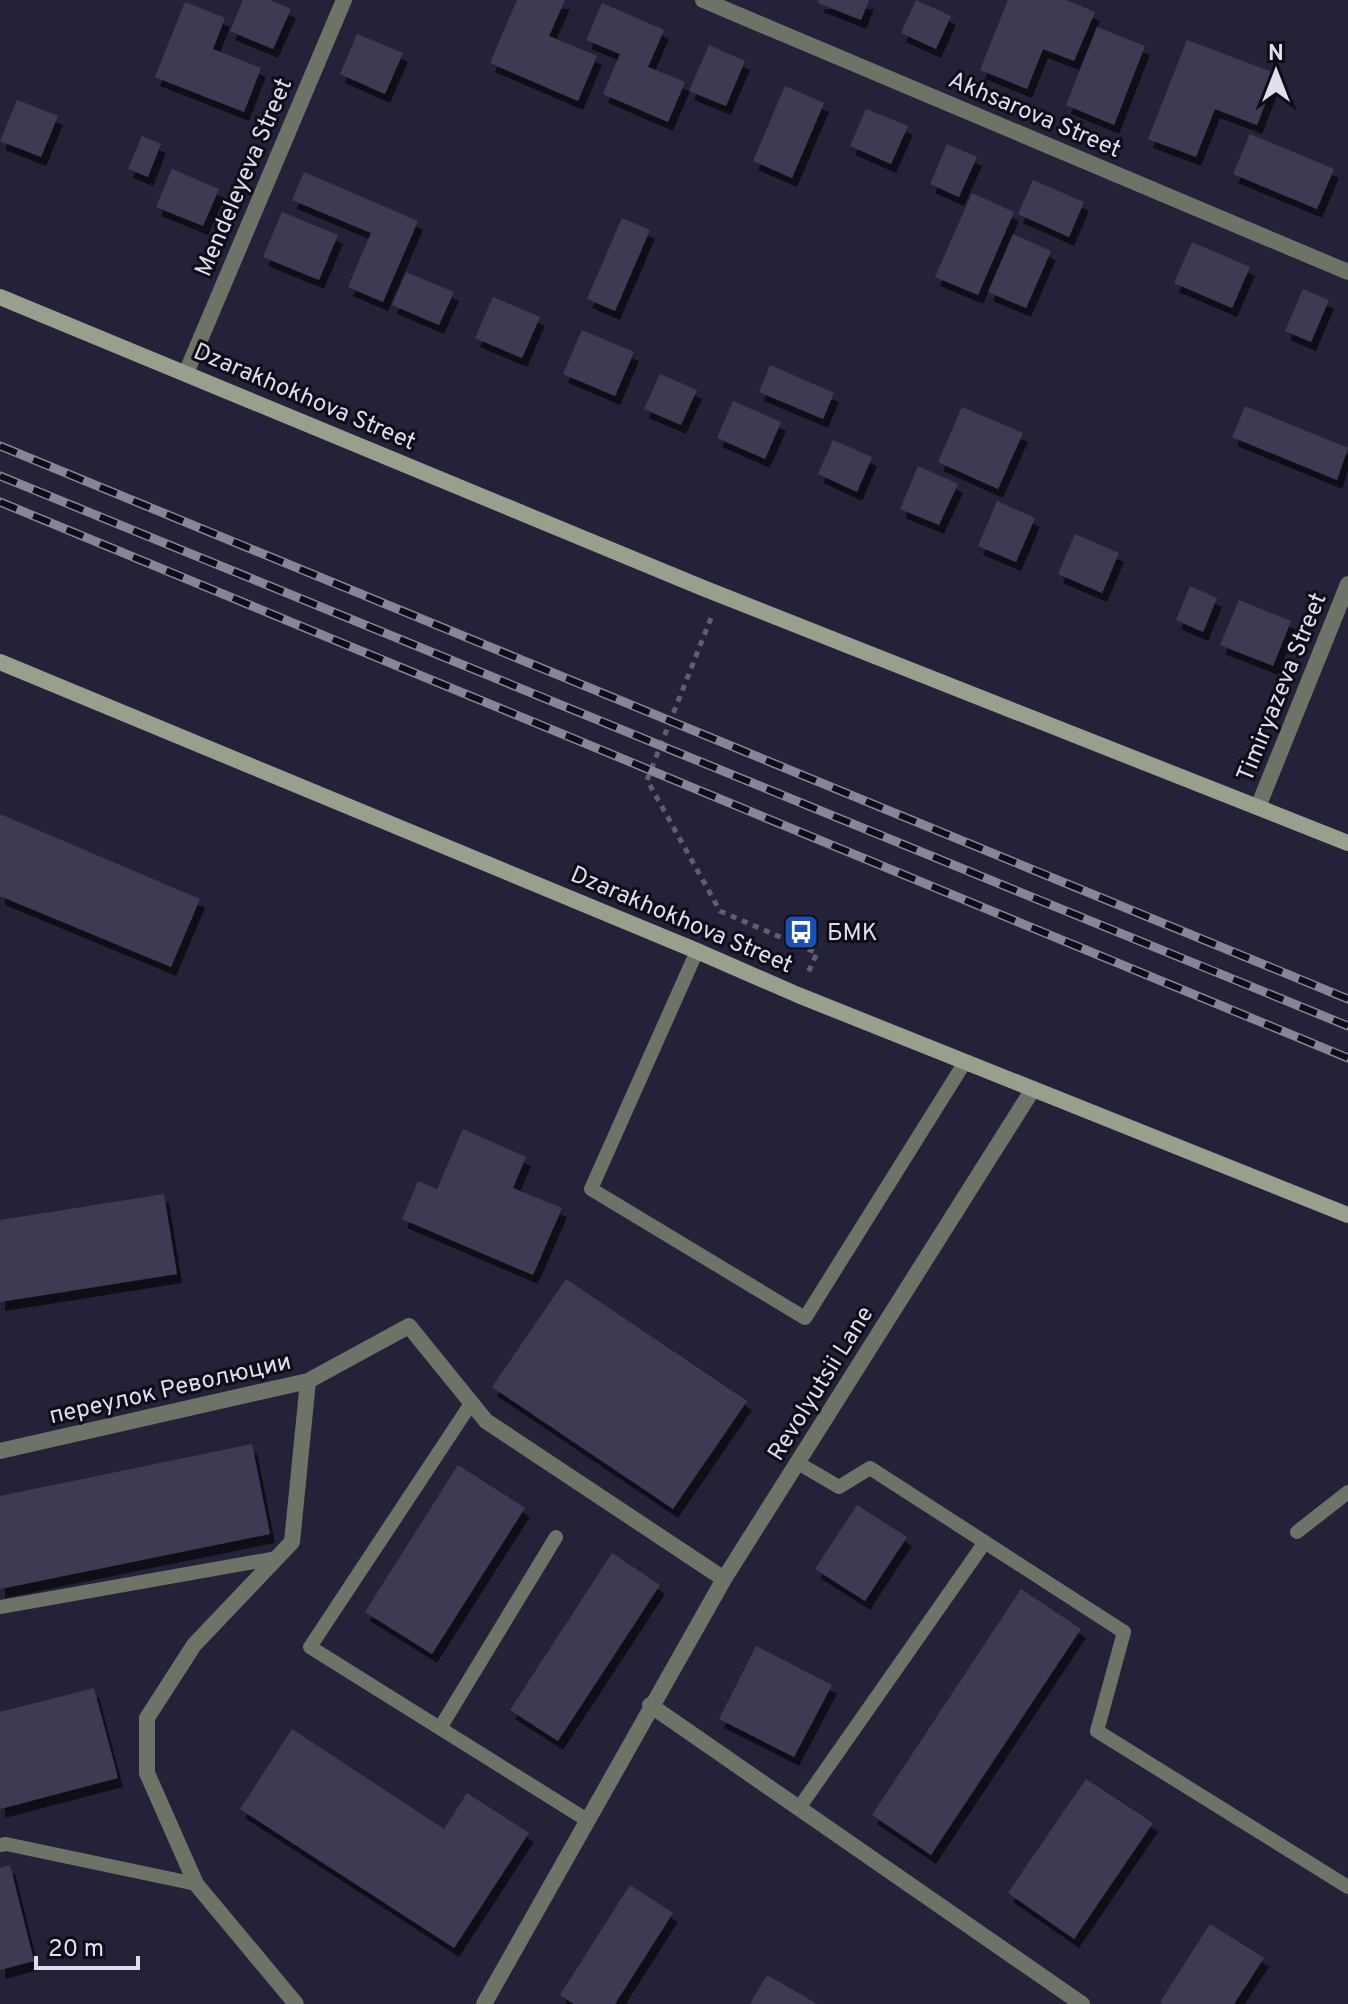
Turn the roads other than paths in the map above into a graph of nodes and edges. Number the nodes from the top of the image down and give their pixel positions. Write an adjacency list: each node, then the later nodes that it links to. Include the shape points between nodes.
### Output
1 (344, 0): 5 (street, Mendeleyeva Street)
2 (703, 0): 3 (street, Akhsarova Street)
3 (1348, 272)
4 (0, 297): 5 (street, Dzarakhokhova Street)
5 (186, 373): 8 (street, Dzarakhokhova Street, via 720,594)
6 (1348, 584): 8 (street, Timiryazeva Street)
7 (0, 662): 10 (street, Dzarakhokhova Street)
8 (1258, 807): 9 (street, Dzarakhokhova Street)
9 (1348, 843)
10 (697, 951): 11 (street, Dzarakhokhova Street); 11 (lane, via 591,1189 805,1318)
11 (965, 1062): 12 (street, Dzarakhokhova Street)
12 (1033, 1089): 13 (street, Dzarakhokhova Street); 17 (street, Revolyutsii Lane)
13 (1348, 1215)
14 (308, 1381): 15 (street, переулок Революции, via 409,1326); 16 (street, переулок Революции); 22 (street, via 292,1542)
15 (472, 1402): 23 (street, переулок Революции, via 486,1421); 26 (lane, via 310,1647)
16 (0, 1451)
17 (798, 1463): 21 (lane, via 839,1487 870,1468); 23 (street, Revolyutsii Lane)
18 (1348, 1492): 19 (lane)
19 (1297, 1532)
20 (556, 1537): 26 (lane)
21 (985, 1542): 27 (lane); 31 (lane, via 1124,1632 1097,1731)
22 (277, 1558): 24 (lane); 30 (street, via 194,1645 147,1718 147,1773)
23 (724, 1579): 25 (street, Revolyutsii Lane)
24 (0, 1607)
25 (650, 1705): 27 (street); 28 (street, Revolyutsii Lane)
26 (440, 1728): 28 (lane)
27 (799, 1808): 34 (street)
28 (587, 1820): 33 (street, Revolyutsii Lane)
29 (0, 1845): 30 (lane)
30 (196, 1884): 32 (street)
31 (1348, 1887)
32 (296, 2004)
33 (484, 2004)
34 (1082, 2004)

